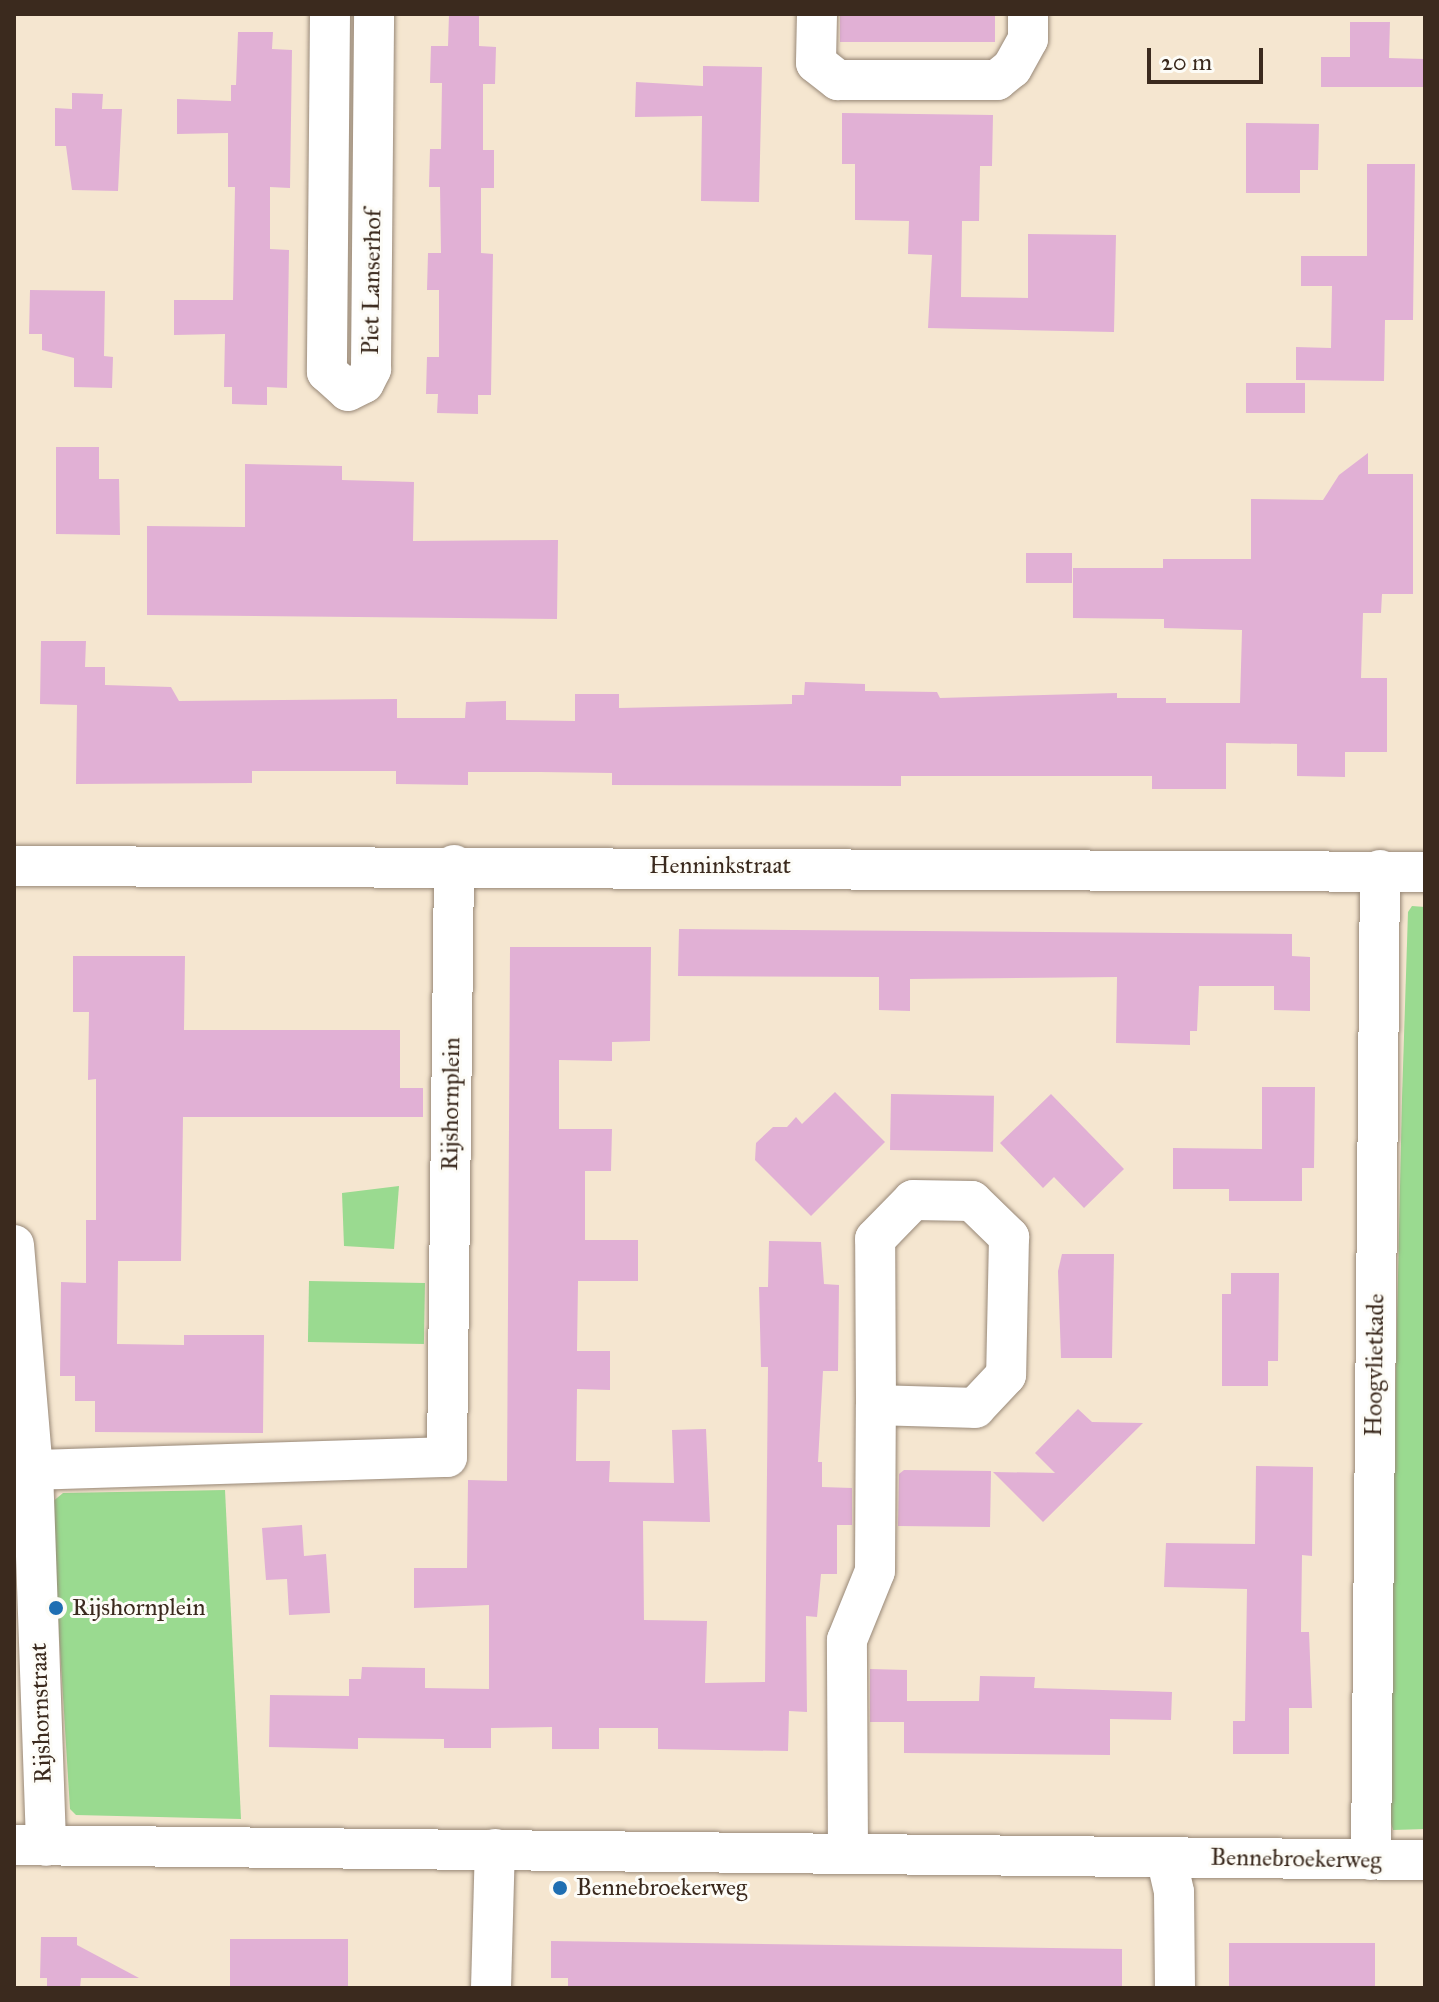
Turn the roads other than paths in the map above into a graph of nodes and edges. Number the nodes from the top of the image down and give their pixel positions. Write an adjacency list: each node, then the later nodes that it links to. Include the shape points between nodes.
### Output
1 (330, 14): 2 (street, Piet Lanserhof, via 327,372 348,391 364,383 371,369)
2 (374, 14)
3 (817, 14): 4 (street, via 816,63 838,80 997,80 1012,68 1028,39)
4 (1028, 14)
5 (454, 865): 6 (street, Henninkstraat); 7 (street, Henninkstraat); 11 (street, Rijshornplein, via 447,1457)
6 (14, 866)
7 (1380, 870): 8 (street, Henninkstraat); 16 (street, Hoogvlietkade)
8 (1425, 872)
9 (14, 1245): 11 (street, Rijshornstraat)
10 (876, 1405): 10 (street, via 975,1408 1006,1375 1009,1237 972,1201 913,1200 875,1239); 14 (street, via 875,1571 847,1640)
11 (33, 1470): 12 (street, Rijshornstraat)
12 (30, 1845): 13 (street, Bennebroekerweg)
13 (495, 1849): 14 (street, Bennebroekerweg); 18 (street)
14 (848, 1853): 15 (street, Bennebroekerweg)
15 (1166, 1857): 16 (street, Bennebroekerweg); 19 (street, via 1174,1892)
16 (1371, 1860): 17 (street, Bennebroekerweg)
17 (1425, 1860)
18 (491, 1988)
19 (1175, 1988)

